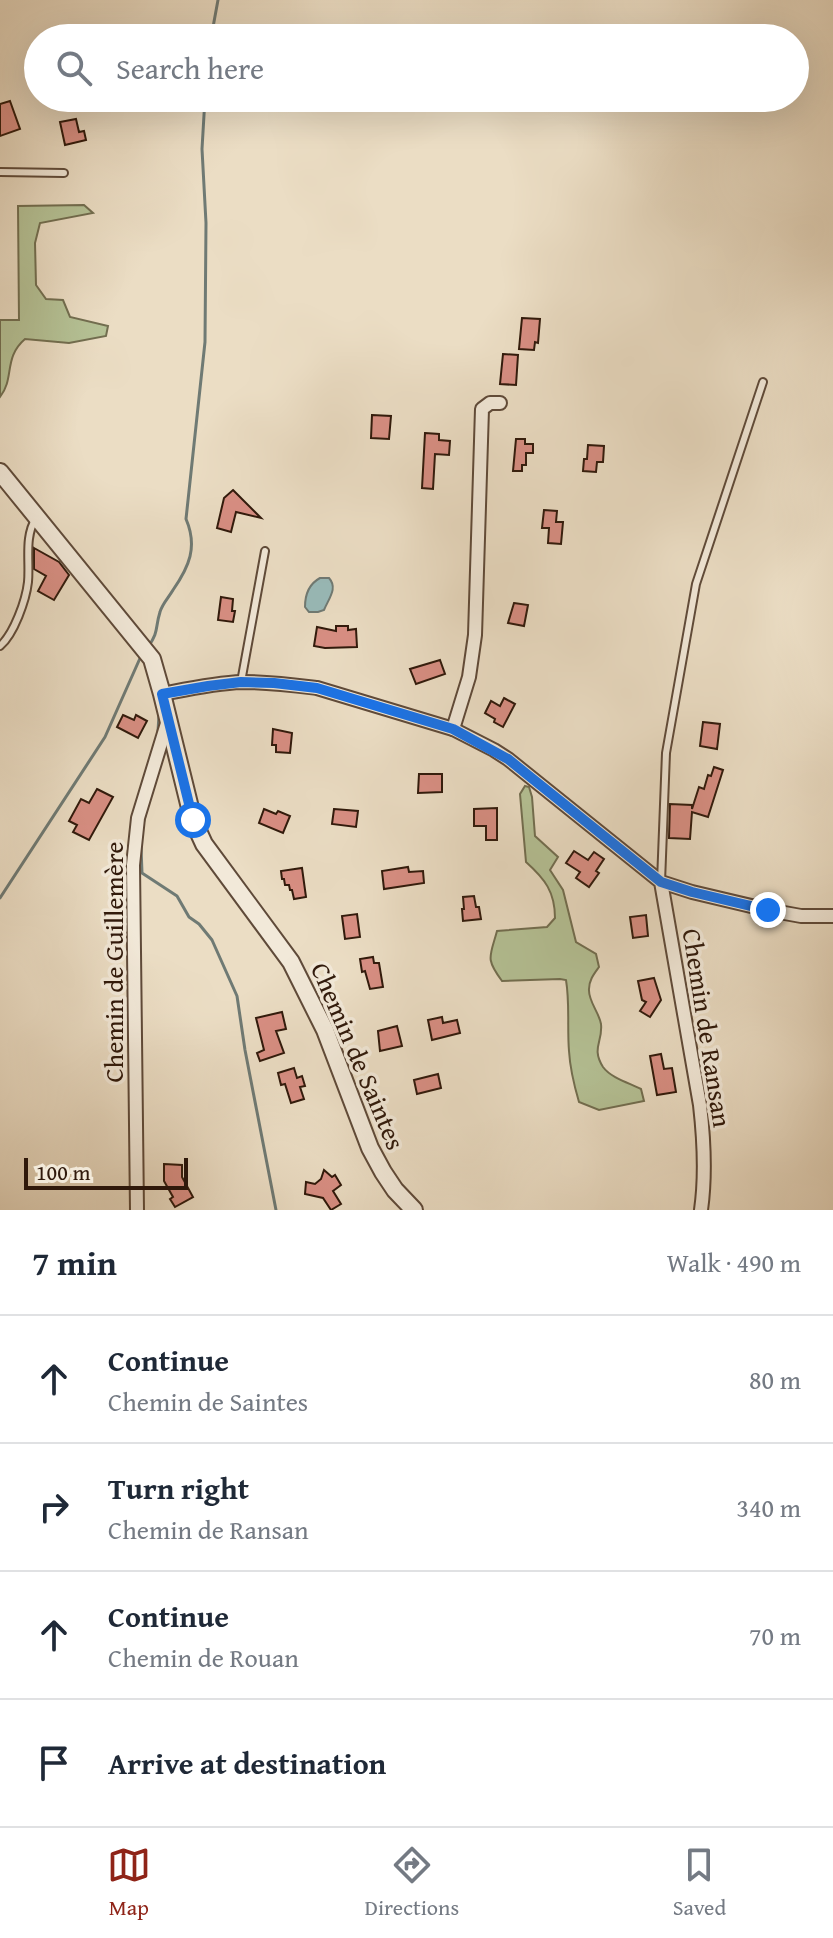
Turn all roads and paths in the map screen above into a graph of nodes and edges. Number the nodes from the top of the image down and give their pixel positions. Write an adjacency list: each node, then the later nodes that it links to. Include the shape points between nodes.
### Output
1 (0, 172): 2 (lane)
2 (64, 173)
3 (763, 382): 13 (lane, via 689,615 666,753)
4 (500, 403): 12 (street, via 482,409 475,635)
5 (0, 472): 6 (street, Chemin de Saintes)
6 (37, 517): 8 (lane, via 30,527 28,586 14,627); 10 (street, Chemin de Saintes, via 152,659)
7 (265, 551): 9 (lane)
8 (0, 646)
9 (241, 682): 10 (street); 12 (street, via 317,688)
10 (162, 694): 11 (street, Chemin de Saintes)
11 (168, 720): 15 (street, Chemin de Guillemère, via 138,818 133,865); 16 (street, Chemin de Saintes, via 204,844 291,962 325,1030 370,1148)
12 (453, 729): 13 (street, via 508,759)
13 (661, 882): 14 (street, via 768,910); 17 (street, Chemin de Ransan, via 700,1105)
14 (833, 916)
15 (137, 1210)
16 (414, 1210)
17 (701, 1210)

